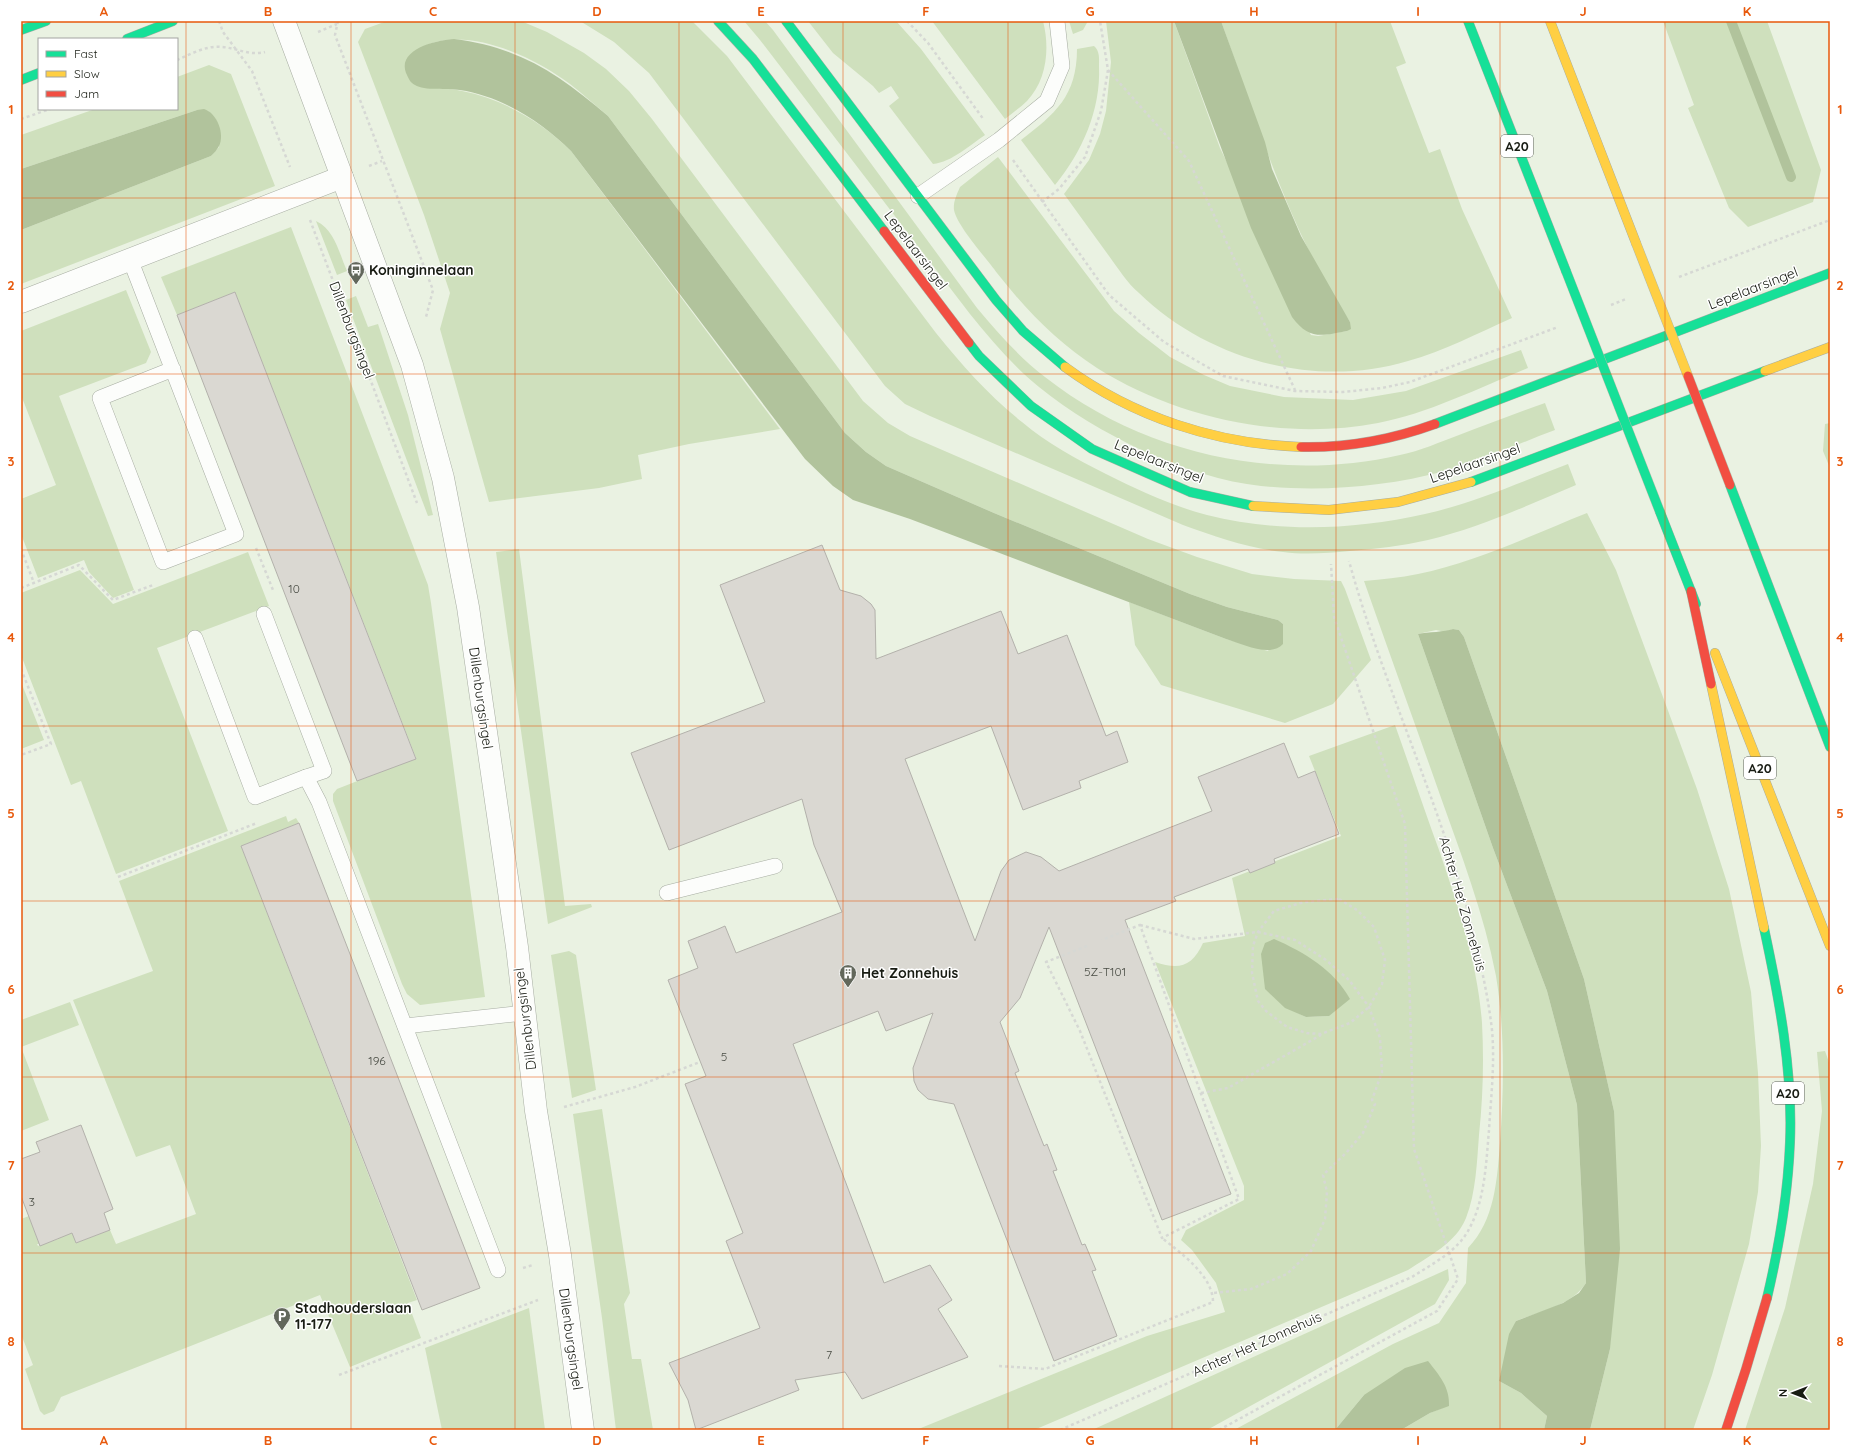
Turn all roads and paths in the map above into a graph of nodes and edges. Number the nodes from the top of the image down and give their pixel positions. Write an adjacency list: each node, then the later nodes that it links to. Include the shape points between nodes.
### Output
1 (46, 21): 13 (main road)
2 (174, 21): 14 (main road)
3 (219, 21): 15 (path, Dillenburgsingel)
4 (284, 21): 23 (street, Dillenburgsingel)
5 (718, 21): 36 (main road, Lepelaarsingel, via 753,60 979,356 1031,406 1092,449 1190,492 1258,507 1329,510 1398,502 1464,485)
6 (786, 21): 25 (main road, Lepelaarsingel)
7 (908, 21): 22 (path, via 928,43)
8 (1057, 21): 22 (lane, via 1062,66 1047,101)
9 (1100, 21): 17 (path)
10 (1468, 21): 47 (main road, A20, bridge)
11 (1550, 21): 51 (main road, bridge)
12 (338, 22): 34 (path, via 335,35 433,290)
13 (21, 30)
14 (130, 38)
15 (238, 50): 16 (path, via 214,47); 24 (path, Dillenburgsingel, via 252,71)
16 (178, 60)
17 (1108, 70): 26 (path, via 1101,110 1085,157 1059,189); 38 (path, via 1189,161)
18 (38, 73): 19 (main road)
19 (21, 80)
20 (47, 110): 21 (path)
21 (21, 119)
22 (999, 140): 25 (lane); 26 (path)
23 (342, 177): 24 (street); 64 (street, Dillenburgsingel, via 412,365 443,478 468,607 517,947)
24 (300, 193): 28 (street); 39 (path, Dillenburgsingel)
25 (918, 196): 29 (main road, Lepelaarsingel, via 996,300 1023,331 1085,382 1120,402 1195,432 1274,445 1354,445 1393,438 1528,390)
26 (1042, 202): 38 (path, via 1109,295 1164,342 1223,376)
27 (1830, 220): 30 (path)
28 (130, 259): 32 (street); 37 (lane)
29 (1830, 273)
30 (1677, 278)
31 (1633, 296): 33 (path)
32 (21, 302)
33 (1603, 308)
34 (425, 320)
35 (1559, 326): 38 (path, via 1410,382 1342,392)
36 (1830, 347)
37 (173, 369): 40 (lane); 40 (lane, via 100,398 163,562)
38 (1295, 391)
39 (418, 508)
40 (236, 534): 48 (path, via 243,550 255,545 280,608)
41 (21, 549): 44 (path)
42 (1349, 561): 71 (path, Achter Het Zonnehuis, via 1361,602 1448,847 1485,981 1492,1031 1487,1161 1480,1205 1467,1232)
43 (1331, 564): 71 (path, via 1334,617 1405,824 1414,1149)
44 (34, 583): 45 (path, via 79,566 113,600); 46 (path)
45 (155, 584)
46 (21, 588)
47 (1691, 591): 62 (main road, A20); 81 (main road, A20, via 1770,956 1784,1044 1790,1136 1782,1232 1765,1307)
48 (264, 614): 53 (lane, via 324,771)
49 (195, 638): 54 (lane)
50 (21, 669): 52 (path, via 50,744)
51 (1830, 747)
52 (21, 755)
53 (306, 777): 54 (lane); 65 (lane, via 319,802)
54 (255, 797): 56 (path, via 264,821)
55 (775, 866): 57 (lane)
56 (118, 877)
57 (667, 893)
58 (1140, 925): 59 (path, via 1194,939); 60 (path); 68 (path)
59 (1258, 932): 63 (path, via 1295,940 1326,960 1349,980); 63 (path, via 1274,911 1304,902 1339,899 1357,910 1374,927 1385,960 1382,984); 66 (path, via 1253,946 1252,973 1258,1001 1266,1011 1287,1027)
60 (1102, 940)
61 (1087, 946): 70 (path, via 1046,962 1080,1031)
62 (1830, 946)
63 (1369, 1007): 66 (path, via 1350,1022); 75 (path, via 1380,1038 1382,1072 1372,1100 1375,1104 1363,1133 1323,1174 1327,1192 1325,1219 1311,1251 1287,1274 1251,1289)
64 (524, 1013): 65 (lane); 69 (street, Dillenburgsingel)
65 (406, 1026): 73 (lane)
66 (1321, 1034): 68 (path, via 1228,1088)
67 (700, 1062): 69 (path, via 628,1090 574,1105)
68 (1201, 1093): 70 (path, via 1239,1199)
69 (536, 1111): 72 (street, Dillenburgsingel)
70 (1162, 1238): 75 (path, via 1193,1263)
71 (1450, 1252): 79 (path, Achter Het Zonnehuis, via 1412,1277); 80 (path, via 1458,1279 1438,1311)
72 (560, 1255): 73 (path, via 500,1277); 74 (street, Dillenburgsingel)
73 (498, 1270)
74 (564, 1290): 77 (path); 78 (street, Dillenburgsingel)
75 (1213, 1293): 76 (path, via 1213,1302 1045,1369)
76 (1000, 1366)
77 (339, 1375)
78 (583, 1430)
79 (1060, 1430)
80 (1219, 1430)
81 (1726, 1430)

